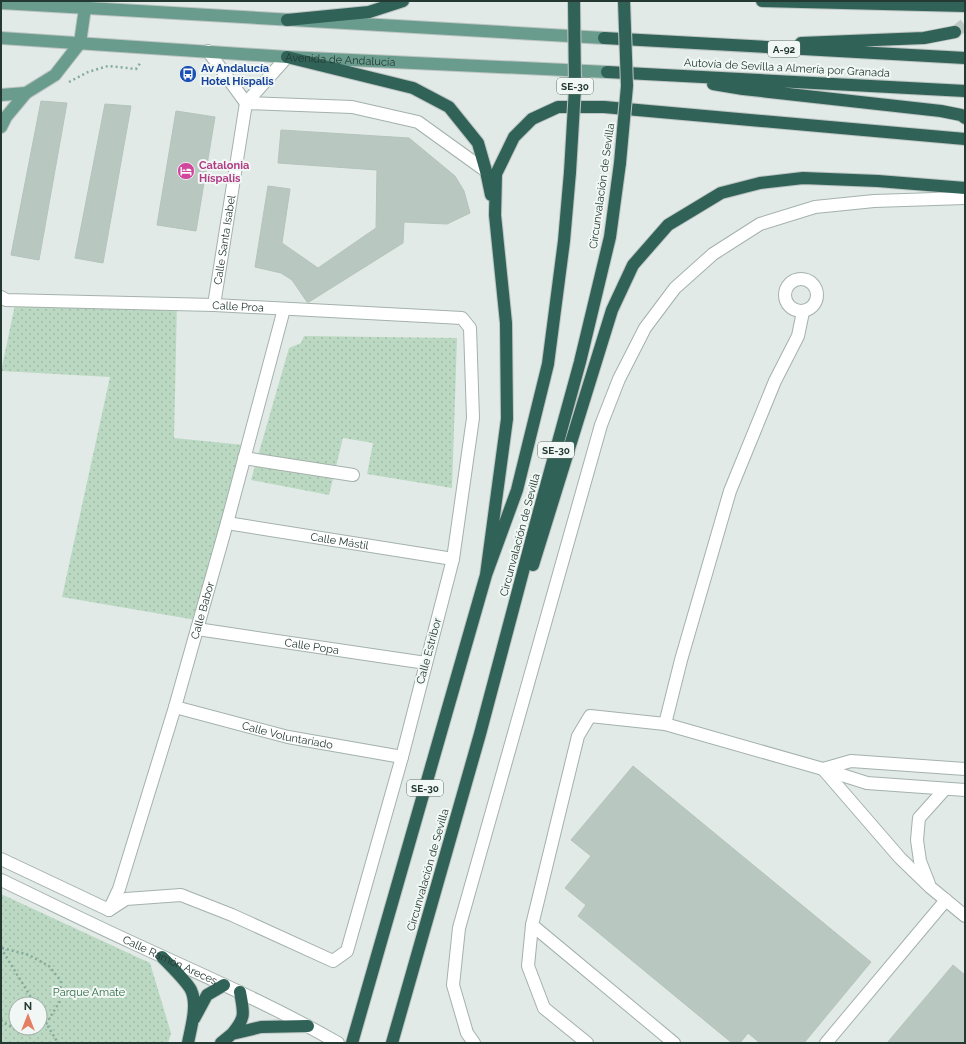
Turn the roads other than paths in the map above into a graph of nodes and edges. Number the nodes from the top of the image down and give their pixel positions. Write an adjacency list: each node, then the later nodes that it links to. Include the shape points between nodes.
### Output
1 (403, 1): 8 (highway, via 369,12)
2 (574, 1): 39 (highway, Circunvalación de Sevilla / SE-30, bridge, via 575,88 570,172 548,364 517,490)
3 (624, 1): 44 (highway, Circunvalación de Sevilla / SE-30, bridge, via 626,86 620,163 610,237 580,362)
4 (762, 1): 7 (highway)
5 (1, 3): 6 (main road)
6 (84, 4): 8 (main road); 12 (main road)
7 (965, 6)
8 (287, 20): 11 (main road)
9 (955, 32): 13 (highway, via 924,38)
10 (1, 38): 12 (main road, Avenida de Andalucía)
11 (604, 38): 13 (highway, Autovía de Sevilla a Almería por Granada / A-92)
12 (80, 43): 14 (main road, Avenida de Andalucía); 20 (main road, via 55,76)
13 (732, 46): 16 (highway, Autovía de Sevilla a Almería por Granada / A-92)
14 (208, 51): 15 (main road, Avenida de Andalucía); 22 (street)
15 (287, 56): 17 (main road, Avenida de Andalucía); 22 (street); 26 (highway, via 413,88 449,107 478,143)
16 (965, 58)
17 (607, 72): 18 (highway, Autovía de Sevilla a Almería por Granada)
18 (667, 75): 19 (highway, Autovía de Sevilla a Almería por Granada); 23 (highway, via 743,89 941,111)
19 (965, 90)
20 (26, 93): 21 (main road); 24 (main road)
21 (1, 95)
22 (246, 103): 26 (street, via 352,107 418,122); 31 (street, Calle Santa Isabel)
23 (965, 118)
24 (1, 127)
25 (965, 138): 29 (highway, via 671,112 604,107 558,107 532,119 514,137 496,174)
26 (486, 171): 29 (highway)
27 (965, 188): 44 (highway, via 803,178 760,183 721,193 668,225 633,265 612,310)
28 (965, 198): 68 (street, via 874,201 815,208 760,224 713,254 675,288 645,328 619,379 601,425 460,928 453,985 467,1033)
29 (495, 215): 39 (highway, via 506,323 507,419)
30 (1, 297): 31 (street, Calle Proa, via 6,300)
31 (214, 305): 32 (street, Calle Proa)
32 (284, 309): 34 (street, Calle Proa, via 462,318); 35 (street, Calle Babor)
33 (803, 312): 43 (street, via 798,336 775,381 730,491)
34 (470, 328): 38 (street, Calle Estribor, via 473,418)
35 (244, 458): 36 (street); 37 (street, Calle Babor)
36 (353, 476)
37 (227, 523): 38 (street, Calle Mástil); 40 (street, Calle Babor)
38 (453, 559): 41 (street, Calle Estribor)
39 (486, 575): 66 (highway, Circunvalación de Sevilla / SE-30)
40 (197, 629): 41 (street, Calle Popa); 42 (street, Calle Babor)
41 (426, 663): 45 (street, Calle Estribor)
42 (175, 707): 45 (street, Calle Voluntariado, via 288,737); 54 (street, Calle Babor, via 119,889)
43 (665, 724): 46 (street); 56 (street, via 590,716 578,736)
44 (480, 734): 67 (highway, Circunvalación de Sevilla / SE-30)
45 (402, 757): 54 (street, Calle Estribor, via 347,951 333,961 232,914 181,895 126,899)
46 (823, 769): 47 (street, via 851,761); 48 (street, via 867,783); 52 (street, via 900,858)
47 (965, 769)
48 (945, 789): 49 (street); 52 (street, via 919,818 916,840 920,861)
49 (965, 790)
50 (1, 859): 54 (street)
51 (1, 880): 57 (street, Calle Ramón Areces)
52 (930, 887): 53 (street)
53 (946, 900): 55 (street); 71 (street)
54 (109, 910)
55 (965, 916)
56 (532, 925): 69 (street, via 528,966 544,1008); 70 (street)
57 (162, 956): 58 (street, Calle Ramón Areces); 60 (highway, via 191,989 194,1000)
58 (224, 985): 59 (street, Calle Ramón Areces); 60 (highway, via 207,995)
59 (240, 992): 61 (street, Calle Ramón Areces); 62 (highway, via 242,1022)
60 (192, 1022): 63 (highway)
61 (308, 1026): 62 (highway, via 261,1027); 65 (street, Calle Ramón Areces)
62 (232, 1034): 64 (highway)
63 (188, 1043)
64 (221, 1043)
65 (338, 1043)
66 (352, 1043)
67 (392, 1043)
68 (474, 1043)
69 (588, 1043)
70 (674, 1043)
71 (826, 1043)

